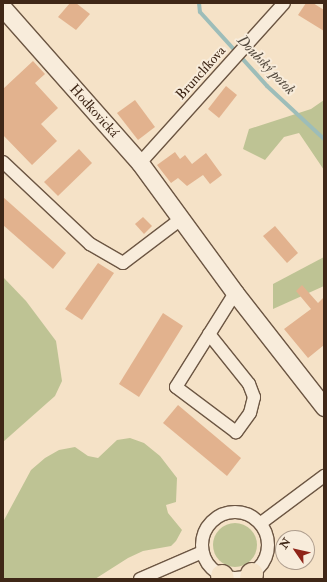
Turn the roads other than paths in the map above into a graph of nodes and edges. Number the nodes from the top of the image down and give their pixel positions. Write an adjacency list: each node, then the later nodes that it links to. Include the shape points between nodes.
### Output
1 (284, 3): 4 (street, Brunclíkova)
2 (3, 8): 4 (street, Hodkovická)
3 (3, 162): 5 (street, via 90,244 123,263)
4 (140, 163): 5 (street, Hodkovická)
5 (181, 219): 6 (street, Hodkovická)
6 (235, 293): 7 (street); 8 (street, Hodkovická)
7 (209, 334): 7 (street, via 176,387 236,432 250,413 254,397 249,384)
8 (324, 407)
9 (324, 476): 10 (street)
10 (261, 523): 11 (street, via 248,514 224,513 206,529); 13 (street, via 268,538 268,555)
11 (202, 552): 12 (street, via 209,566); 14 (street)
12 (222, 577): 13 (street)
13 (251, 577)
14 (140, 579)

